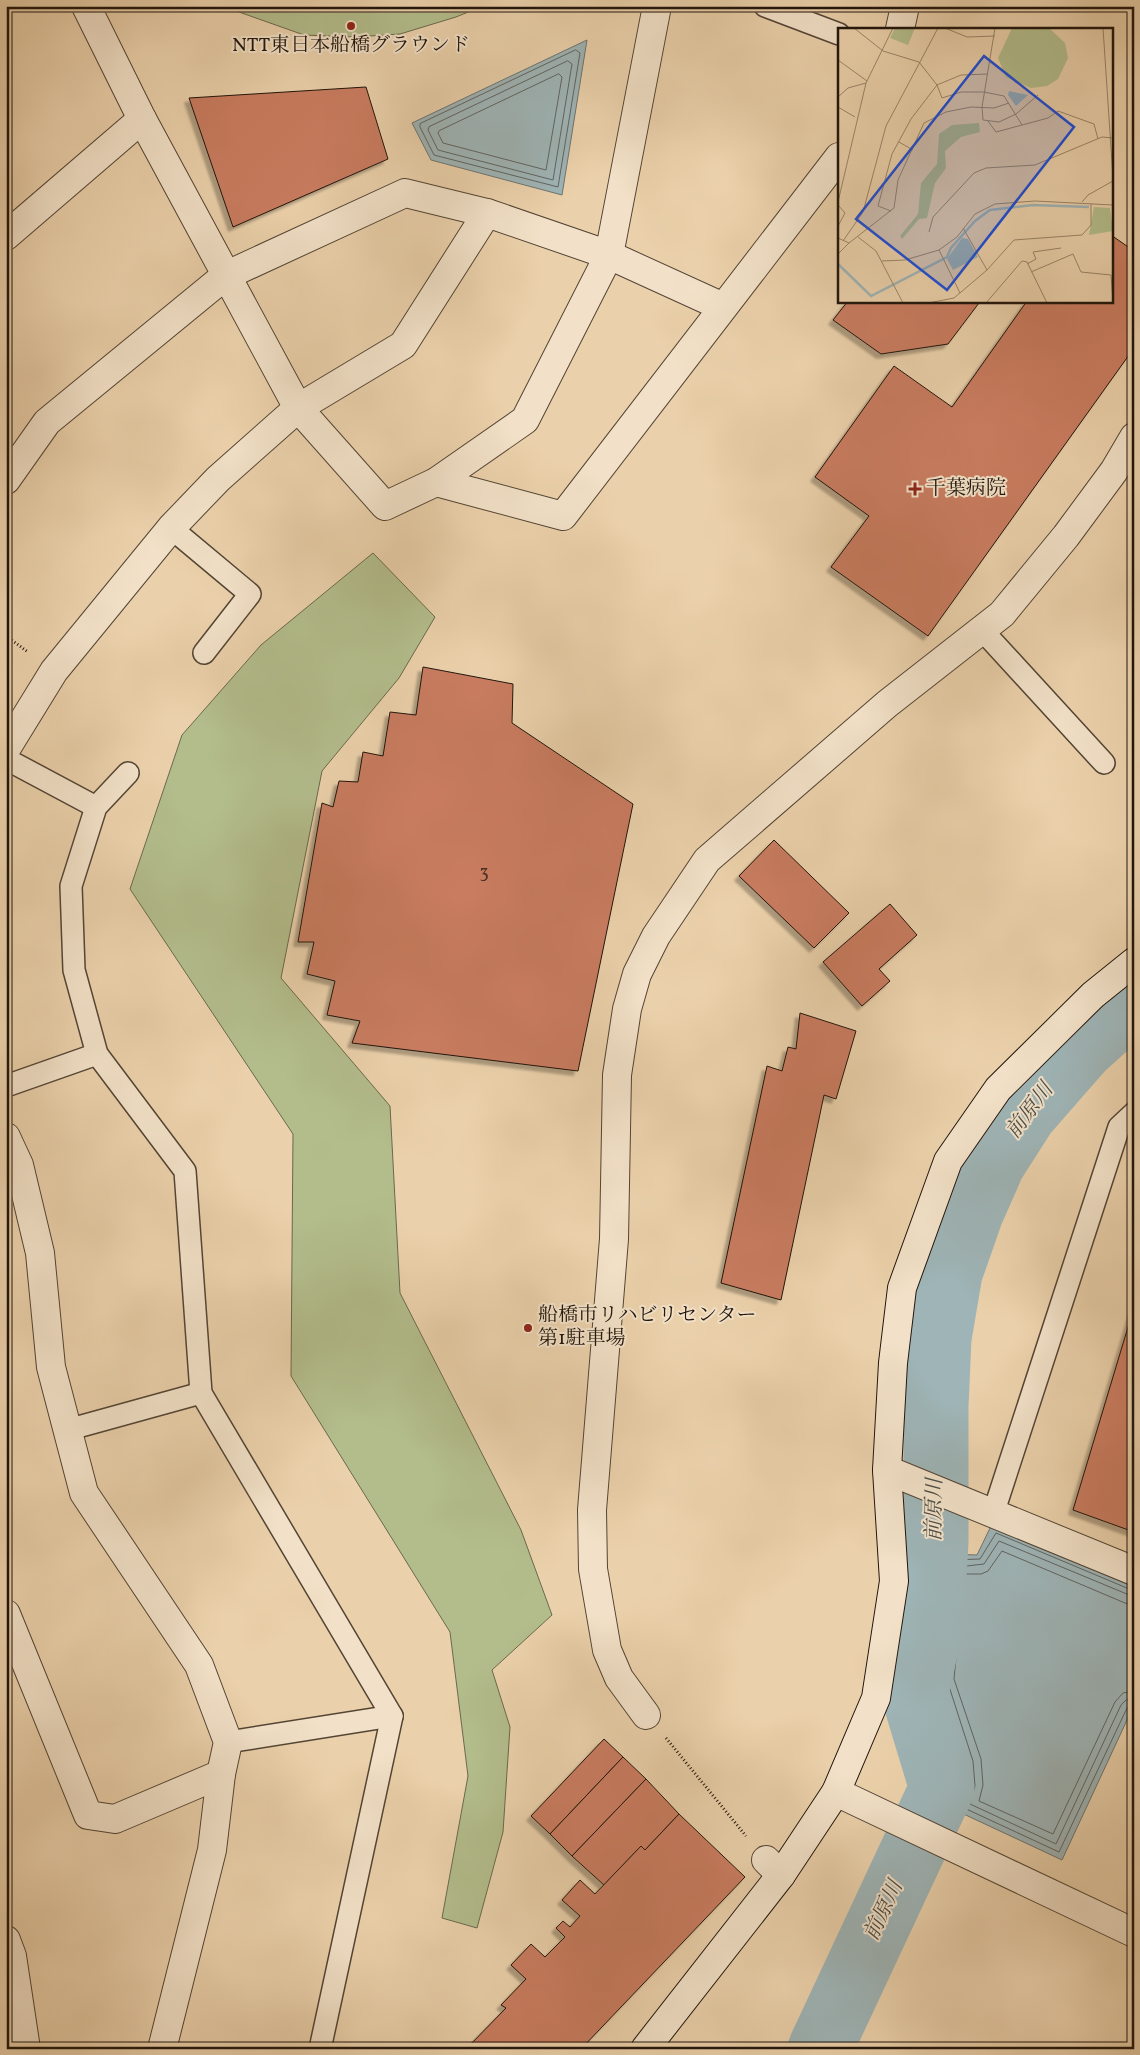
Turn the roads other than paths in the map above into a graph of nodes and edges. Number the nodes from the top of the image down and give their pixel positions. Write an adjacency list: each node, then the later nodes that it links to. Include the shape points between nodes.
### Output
1 (86, 6): 7 (street)
2 (657, 6): 11 (street)
3 (764, 6): 6 (lane)
4 (905, 6): 5 (street)
5 (900, 28)
6 (838, 34)
7 (142, 119): 10 (street); 12 (street)
8 (838, 158): 13 (street)
9 (487, 213): 11 (street); 12 (street, via 405,193); 14 (street, via 403,344)
10 (6, 236)
11 (609, 255): 13 (street); 17 (street, via 526,420)
12 (225, 276): 14 (street); 16 (street, via 46,422)
13 (723, 307): 17 (street, via 563,516)
14 (298, 408): 17 (street, via 385,506); 18 (street, via 218,479)
15 (1134, 437): 19 (street, via 1114,471 1066,536 1002,614)
16 (6, 480)
17 (436, 482)
18 (171, 528): 20 (lane, via 250,594); 21 (street, via 54,671)
19 (982, 630): 23 (lane); 38 (street, via 886,704 707,860 656,936 634,983 626,1009 617,1075 614,1239 592,1510 593,1569 607,1650 619,1678)
20 (204, 653)
21 (6, 749)
22 (6, 758): 25 (lane)
23 (1104, 763)
24 (128, 773): 25 (lane)
25 (96, 807): 27 (lane, via 71,886 74,970)
26 (1134, 962): 34 (street, via 1093,995 998,1088 948,1161 902,1288 893,1363)
27 (97, 1054): 28 (lane); 32 (lane, via 185,1171)
28 (6, 1086)
29 (1134, 1113): 35 (lane, via 1119,1127)
30 (6, 1137): 31 (street)
31 (13, 1166): 33 (street, via 40,1253 51,1367)
32 (201, 1393): 33 (lane); 39 (lane)
33 (67, 1430): 40 (street, via 84,1493 199,1665)
34 (887, 1470): 35 (street); 42 (street, via 894,1581 876,1698)
35 (993, 1514): 36 (street)
36 (1134, 1571)
37 (6, 1614): 41 (street, via 88,1815 115,1820)
38 (646, 1714)
39 (392, 1716): 40 (lane); 47 (lane)
40 (228, 1742): 41 (street)
41 (221, 1774): 46 (street, via 212,1850)
42 (836, 1792): 43 (street); 48 (street, via 773,1867)
43 (1134, 1934)
44 (6, 1940): 45 (street, via 12,1956)
45 (26, 2049)
46 (162, 2049)
47 (320, 2049)
48 (645, 2049)

